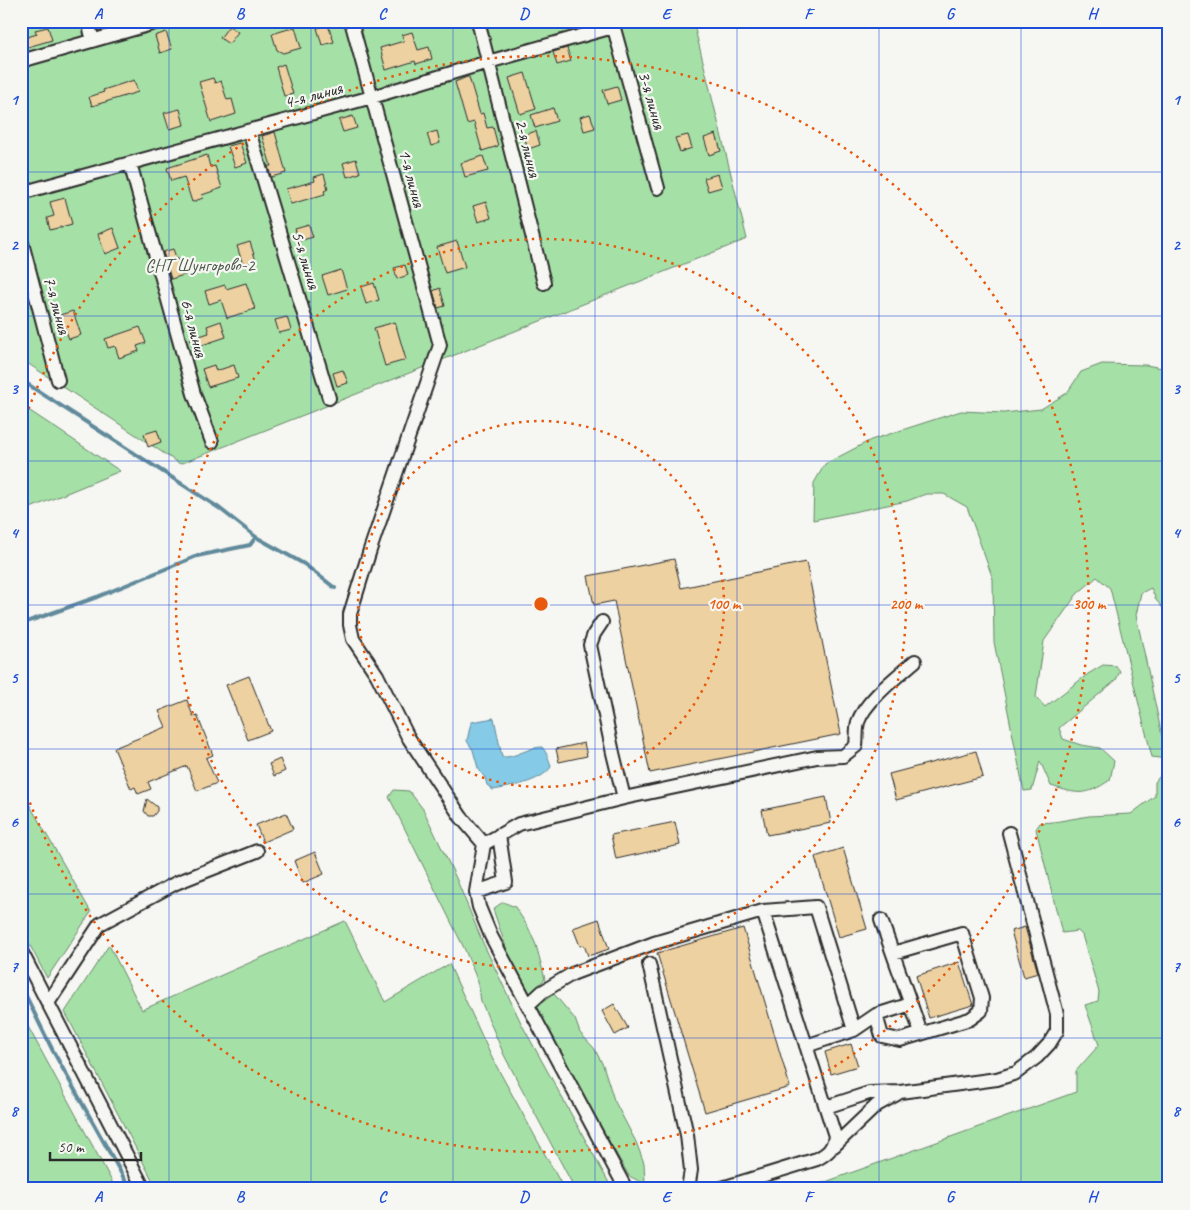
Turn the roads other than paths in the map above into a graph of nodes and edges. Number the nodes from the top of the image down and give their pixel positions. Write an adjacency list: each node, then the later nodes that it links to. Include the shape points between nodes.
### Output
1 (88, 21): 6 (street)
2 (162, 21): 6 (street)
3 (351, 21): 9 (street, 1-я линия)
4 (478, 21): 8 (street, 2-я линия)
5 (612, 24): 8 (street, 4-я линия); 12 (street, 3-я линия)
6 (93, 41): 7 (street)
7 (21, 61)
8 (488, 62): 9 (street, 4-я линия); 15 (street, 2-я линия)
9 (372, 97): 10 (street, 4-я линия); 24 (street, 1-я линия, via 440,344 370,550 350,614 350,625 353,639 408,736 461,817)
10 (249, 131): 11 (street, 4-я линия); 17 (street, 5-я линия)
11 (130, 163): 13 (street, 4-я линия); 18 (street, 6-я линия, via 194,394)
12 (658, 188)
13 (21, 193)
14 (21, 239): 16 (street, 7-я линия)
15 (544, 282)
16 (58, 380)
17 (329, 398)
18 (212, 442)
19 (602, 622): 21 (street, via 590,645)
20 (915, 661): 21 (street, via 882,690 862,714 857,724 856,746 842,756 817,757)
21 (624, 798): 23 (street, via 519,824)
22 (1009, 833): 39 (street, via 1057,1014 1057,1031 1050,1044 1016,1073 997,1079)
23 (499, 835): 24 (street); 26 (street, via 506,882)
24 (484, 844): 26 (street)
25 (257, 851): 32 (street, via 176,883 100,924)
26 (476, 892): 34 (street, via 478,907 491,936)
27 (763, 911): 34 (street, via 654,943 572,974 542,992); 36 (street, via 816,907); 38 (street)
28 (882, 920): 30 (street)
29 (21, 952): 32 (street)
30 (893, 954): 33 (street); 37 (street, via 962,933 982,998 981,1010 970,1018)
31 (649, 964): 44 (street, via 687,1135 691,1170)
32 (48, 1003): 42 (street)
33 (911, 1004): 35 (street); 37 (street)
34 (528, 1005): 43 (street)
35 (876, 1015): 36 (street); 37 (street, via 882,1036 900,1040)
36 (854, 1030): 38 (street)
37 (921, 1033)
38 (806, 1046): 40 (street)
39 (900, 1092): 40 (street, via 869,1093); 41 (street, via 877,1105)
40 (826, 1107): 41 (street, via 835,1136)
41 (834, 1146): 45 (street, via 817,1159)
42 (144, 1189)
43 (626, 1189)
44 (688, 1189)
45 (719, 1189)

